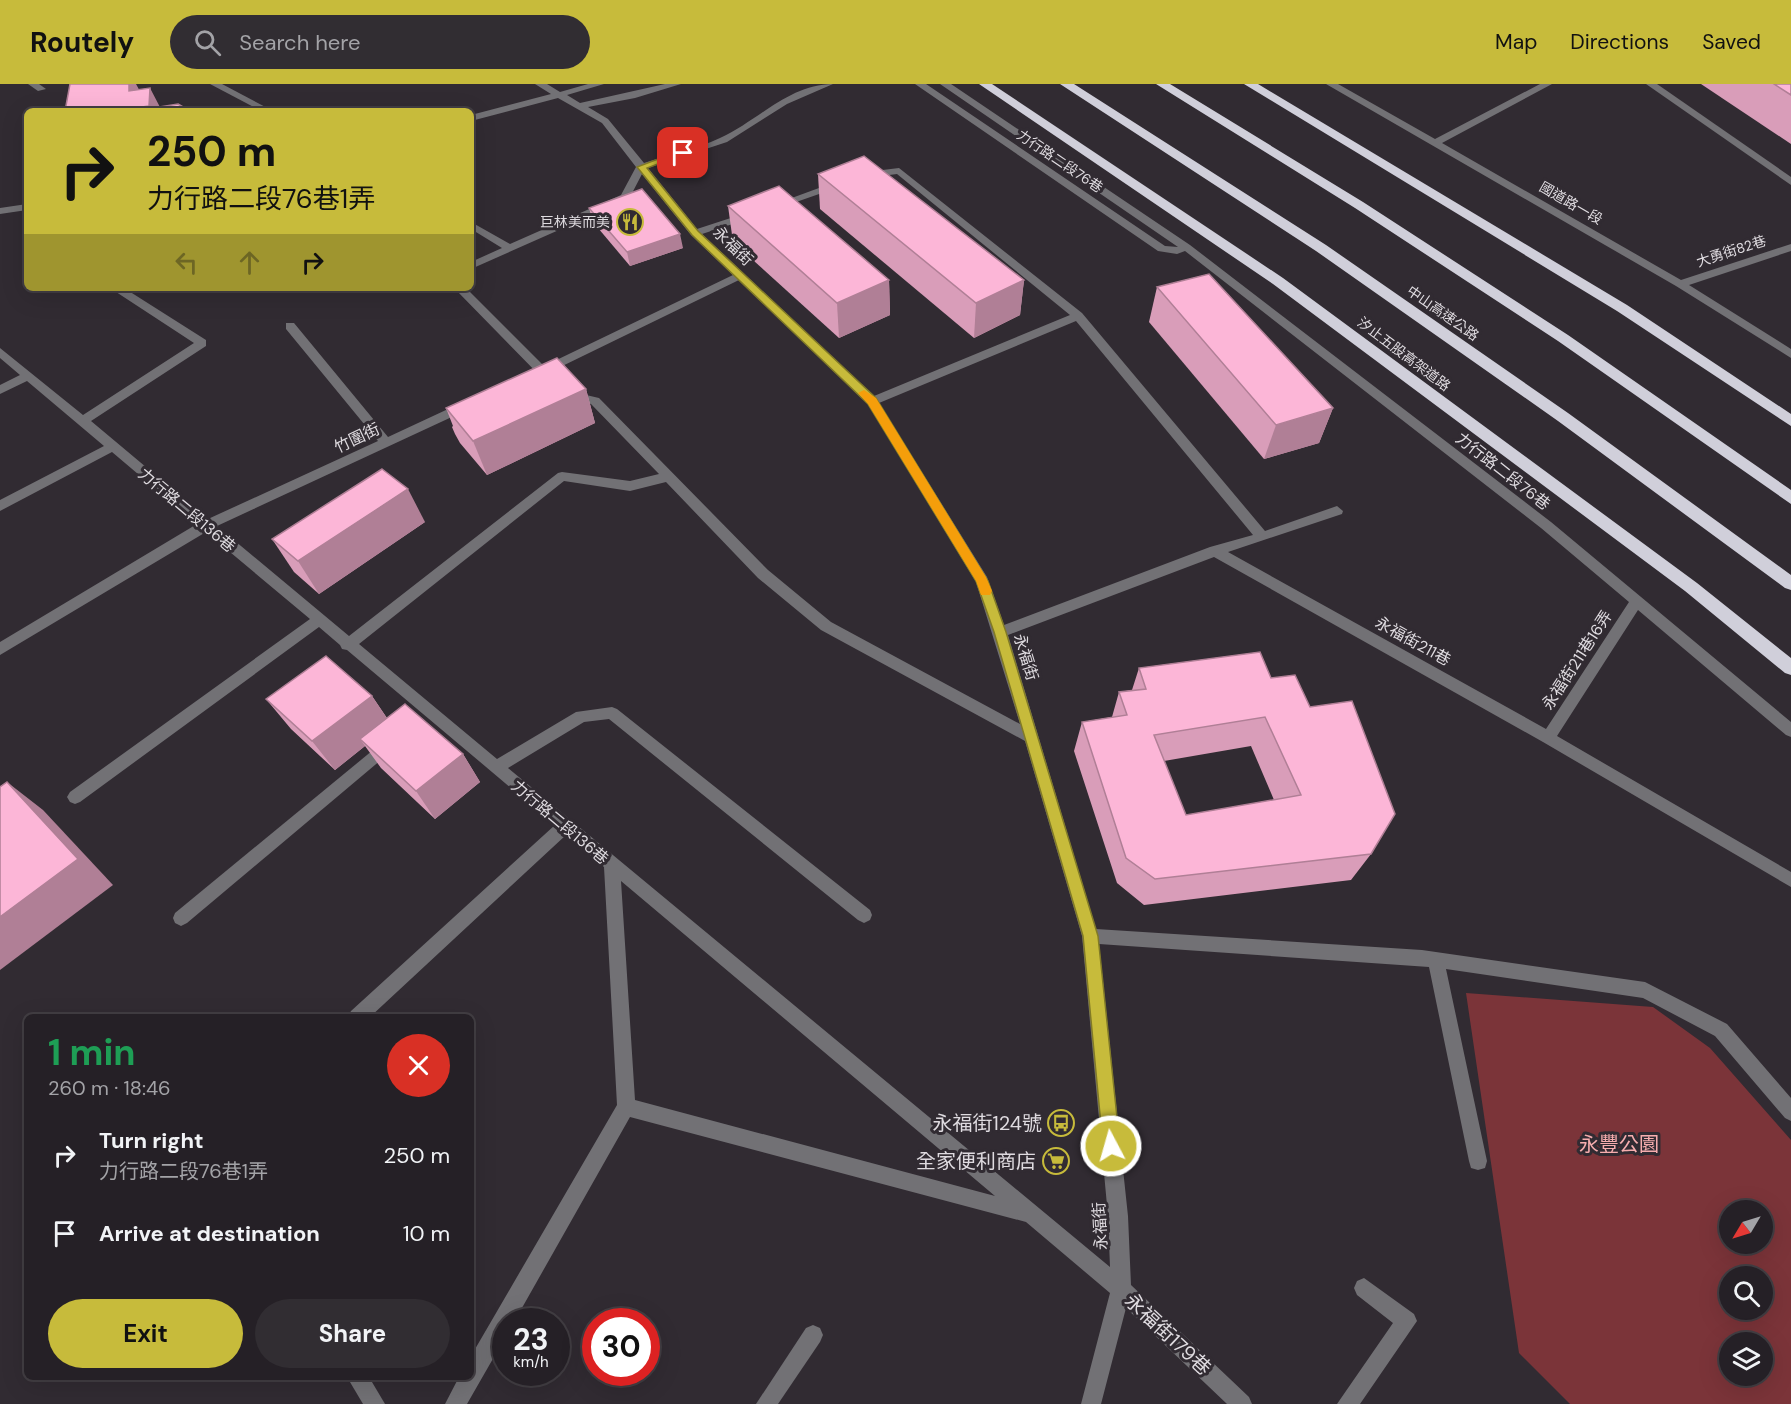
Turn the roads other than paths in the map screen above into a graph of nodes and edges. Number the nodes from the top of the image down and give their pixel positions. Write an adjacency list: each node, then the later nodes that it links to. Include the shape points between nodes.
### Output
1 (215, 84): 18 (street)
2 (582, 84): 16 (street)
3 (599, 84): 16 (street)
4 (647, 84): 16 (street, via 631,88)
5 (676, 84): 17 (street)
6 (828, 84): 21 (street, via 784,102 724,140)
7 (920, 84): 27 (street, 力行路二段76巷, via 1162,249 1177,251)
8 (945, 84): 27 (street, 力行路二段76巷)
9 (985, 84): 61 (highway, 汐止五股高架道路, via 1278,281 1691,587)
10 (1066, 84): 55 (highway, 中山高速公路, via 1321,248 1563,417)
11 (1162, 84): 49 (highway, via 1359,205 1563,338)
12 (1250, 84): 45 (highway, via 1622,308)
13 (1331, 84): 20 (street, 國道路一段)
14 (1547, 84): 20 (street)
15 (1651, 84): 22 (street)
16 (549, 87): 17 (street, 永福街); 19 (street)
17 (579, 106): 21 (street, 永福街, via 605,121)
18 (262, 108)
19 (474, 117)
20 (1437, 142): 32 (street, 國道路一段)
21 (641, 167): 26 (street, 永福街); 29 (street, via 625,197)
22 (1791, 182)
23 (24, 207): 24 (street)
24 (0, 211)
25 (474, 227): 29 (street)
26 (695, 233): 31 (street, 永福街); 35 (street, via 866,175 899,171)
27 (1186, 247): 56 (street, 力行路二段76巷, via 1546,525)
28 (1791, 247): 32 (street, 大勇街82巷)
29 (509, 248): 30 (street)
30 (474, 265)
31 (739, 276): 39 (street); 43 (street, 永福街)
32 (1680, 284): 38 (street, 國道路一段)
33 (121, 291): 44 (street, via 202,343)
34 (463, 291): 39 (street)
35 (1078, 316): 43 (street); 53 (street)
36 (290, 326): 46 (street)
37 (0, 352): 40 (street, 力行路二段136巷)
38 (1791, 354)
39 (536, 374): 48 (street, via 570,396 595,401)
40 (28, 376): 41 (street); 44 (street, 力行路二段136巷)
41 (0, 390)
42 (479, 400): 46 (street, 竹圍街)
43 (872, 401): 58 (street, 永福街, via 982,581)
44 (82, 421): 47 (street, 力行路二段136巷)
45 (1791, 421)
46 (386, 443): 52 (street, 竹圍街)
47 (112, 447): 50 (street); 52 (street, 力行路二段136巷)
48 (667, 477): 59 (street, via 630,486 561,476); 64 (street, via 764,574 826,626)
49 (1791, 498)
50 (0, 506)
51 (1337, 511): 53 (street)
52 (205, 526): 57 (street, 力行路二段136巷); 60 (street, 竹圍街)
53 (1262, 537): 54 (street)
54 (1215, 551): 58 (street); 65 (street, 永福街211巷)
55 (1791, 584)
56 (1637, 601): 62 (street, 力行路二段76巷); 65 (street, 永福街211巷16弄)
57 (318, 620): 59 (street, 力行路二段136巷); 67 (street)
58 (1000, 632): 64 (street, 永福街)
59 (347, 645): 66 (street, 力行路二段136巷, via 424,717)
60 (0, 649)
61 (1791, 668)
62 (1791, 731)
63 (401, 736): 72 (street)
64 (1031, 737): 73 (street, 永福街)
65 (1548, 738): 70 (street, 永福街211巷)
66 (495, 768): 68 (street, 力行路二段136巷); 71 (street, via 581,716 612,712)
67 (75, 797)
68 (565, 826): 69 (street, 力行路二段136巷); 75 (street)
69 (612, 866): 76 (street); 79 (street, 力行路二段136巷)
70 (1791, 880)
71 (864, 915)
72 (181, 918)
73 (1090, 936): 74 (street); 81 (street, 永福街, via 1118,1215)
74 (1436, 961): 77 (street, via 1645,990 1721,1030); 78 (street)
75 (360, 1014)
76 (626, 1107): 79 (street); 83 (street)
77 (1791, 1112)
78 (1478, 1161)
79 (1030, 1215): 81 (street, 力行路二段136巷)
80 (1364, 1288): 91 (street, via 1407,1321)
81 (1121, 1289): 89 (street, 永福街); 90 (street, 永福街179巷)
82 (813, 1335): 88 (street)
83 (474, 1372)
84 (359, 1380): 86 (street)
85 (469, 1380): 87 (street)
86 (375, 1404)
87 (455, 1404)
88 (766, 1404)
89 (1091, 1404)
90 (1242, 1404)
91 (1347, 1404)

